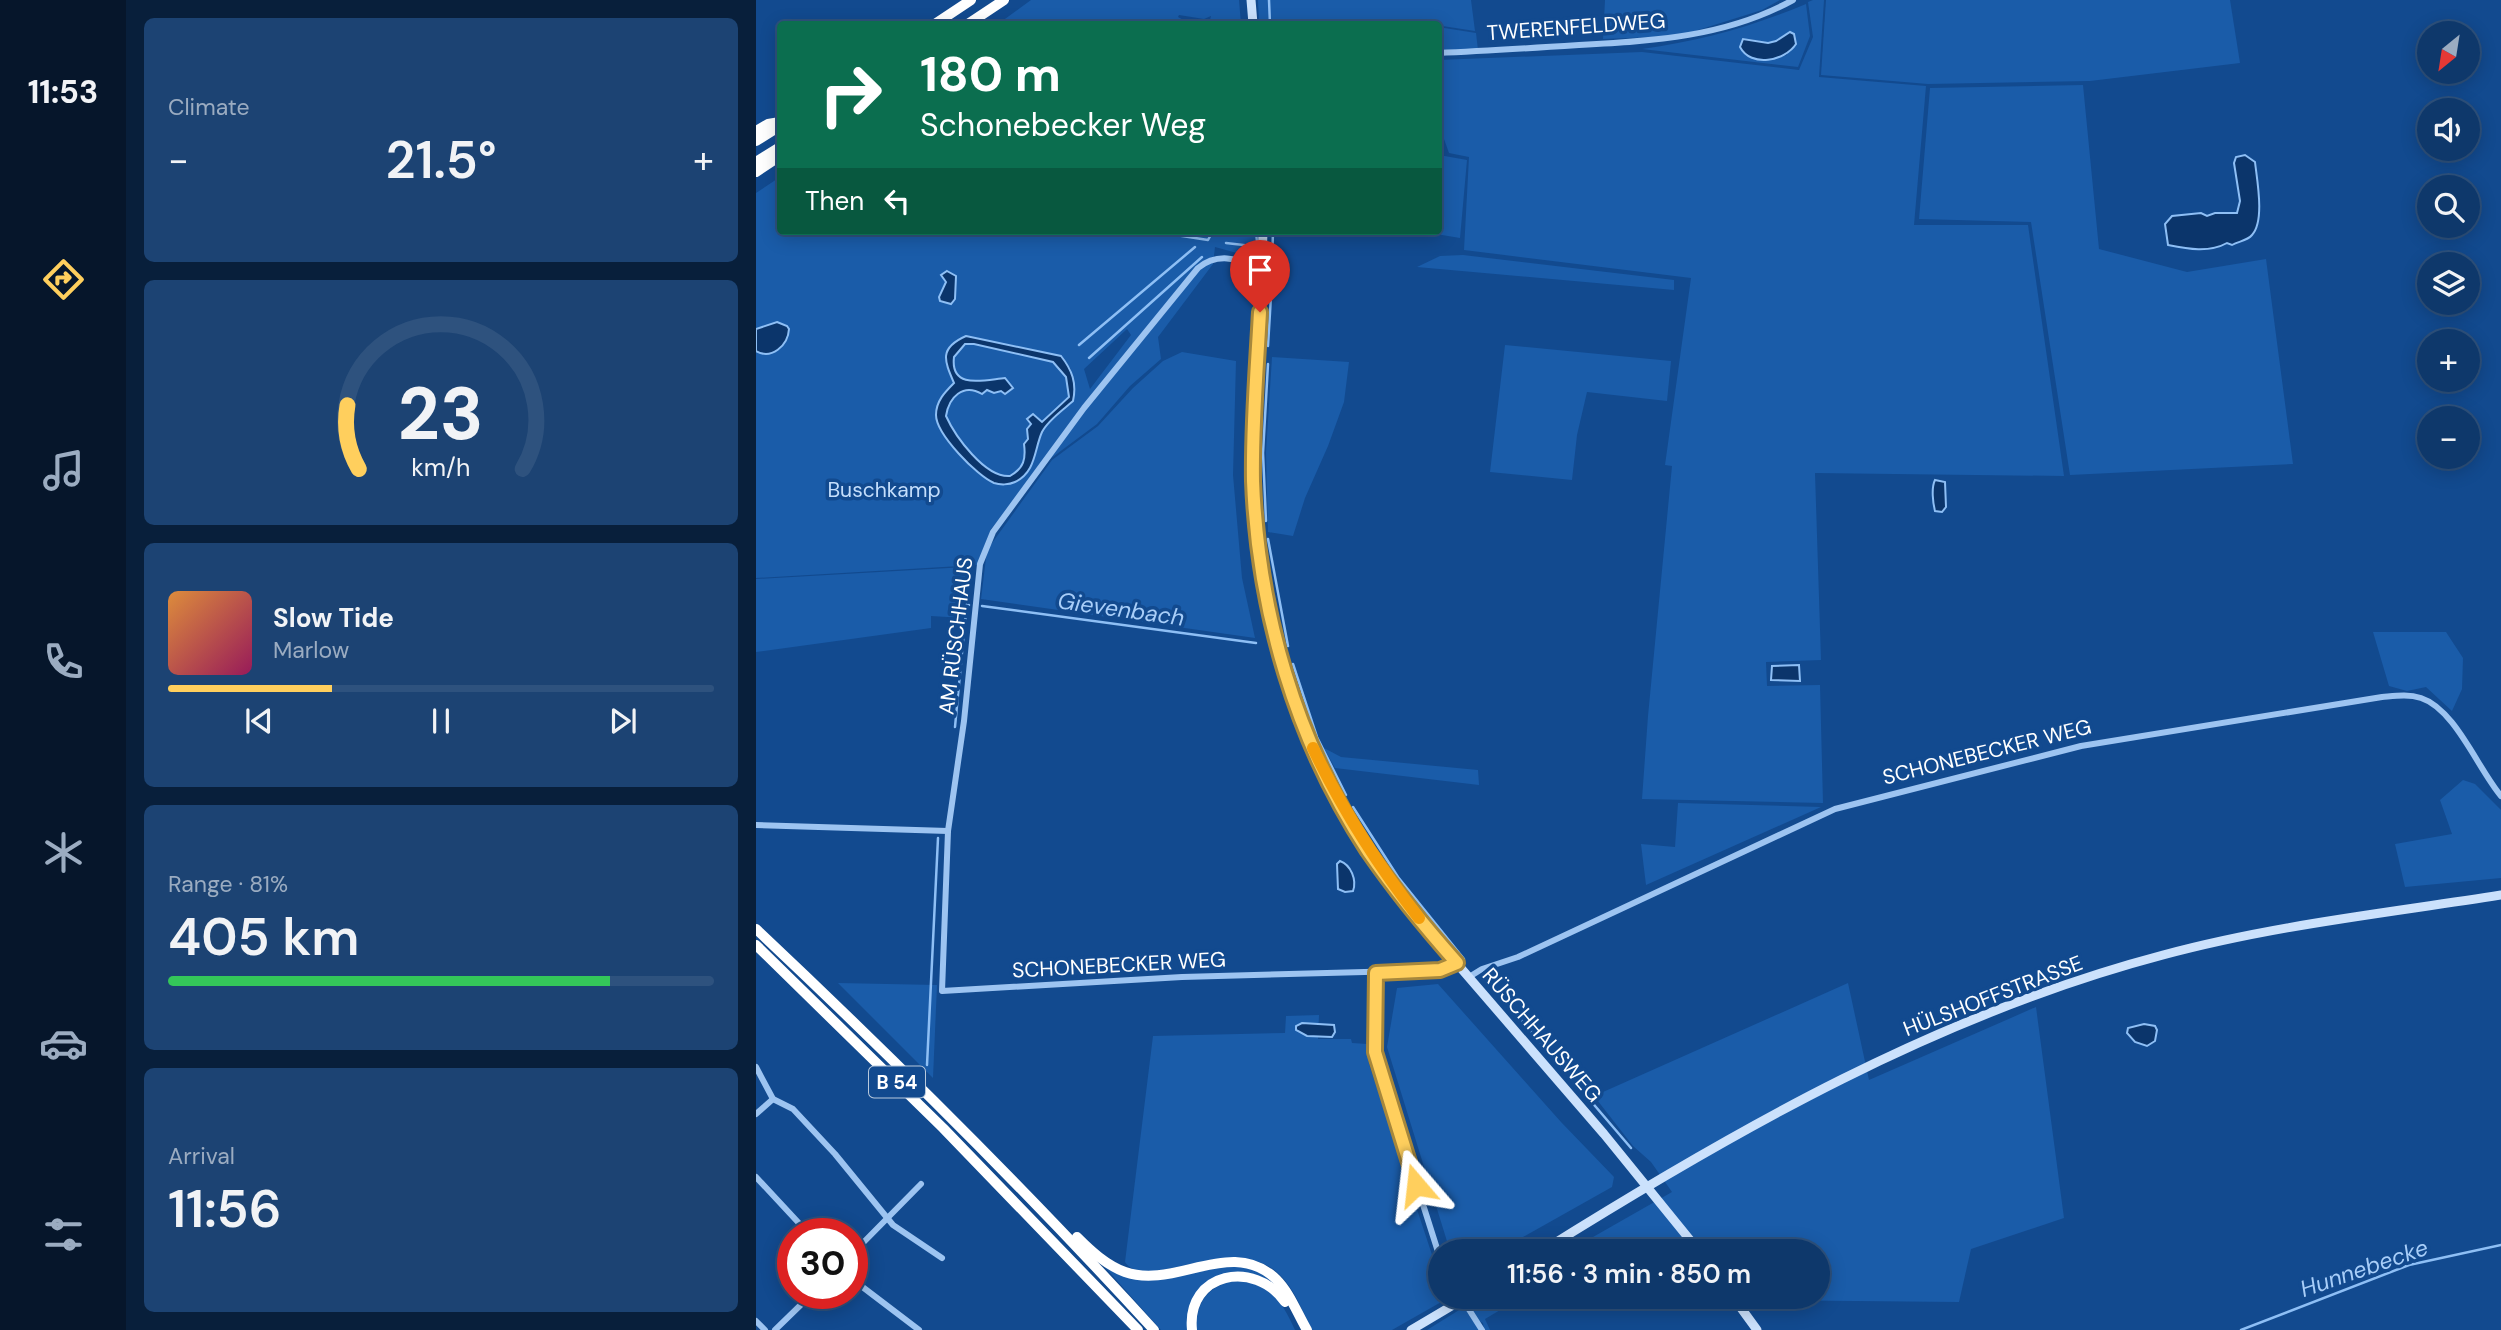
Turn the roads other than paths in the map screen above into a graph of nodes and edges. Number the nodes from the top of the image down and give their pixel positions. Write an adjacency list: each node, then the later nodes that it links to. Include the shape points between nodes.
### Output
1 (971, 0): 5 (highway)
2 (1004, 0): 6 (highway)
3 (1251, 0): 7 (main road)
4 (1793, 0): 8 (street, TWERENFELDWEG, via 1744,22 1682,38)
5 (940, 21)
6 (972, 21)
7 (1253, 21)
8 (1442, 53)
9 (777, 124): 11 (highway)
10 (777, 126): 12 (highway)
11 (756, 131)
12 (756, 141)
13 (777, 149): 15 (highway)
14 (777, 158): 16 (highway)
15 (756, 162)
16 (756, 172)
17 (1263, 235): 18 (main road, RÜSCHHAUSWEG)
18 (1262, 268): 21 (street, AM RÜSCHHAUS, via 1219,257 1198,268 1077,417 993,531 980,564); 25 (main road, RÜSCHHAUSWEG, via 1253,479 1259,557 1279,651 1309,740 1346,814 1390,881)
19 (2501, 796): 27 (street, SCHONEBECKER WEG, via 2440,710 2413,696 2115,739 1826,813)
20 (756, 825): 21 (street)
21 (948, 831): 26 (street, SCHONEBECKER WEG, via 942,991 1182,977)
22 (2501, 895): 34 (main road, HÜLSHOFFSTRASSE, via 2247,935 2066,984 1881,1059)
23 (756, 929): 31 (highway, B 54)
24 (756, 945): 51 (highway, B 54, via 986,1171)
25 (1457, 963): 26 (street, SCHONEBECKER WEG, via 1440,970); 27 (main road, RÜSCHHAUSWEG)
26 (1376, 973): 38 (street, via 1378,1063)
27 (1469, 977): 34 (main road, RÜSCHHAUSWEG)
28 (756, 1067): 29 (street)
29 (773, 1099): 30 (street); 36 (street, via 793,1109)
30 (756, 1114)
31 (991, 1159): 52 (highway, B 54); 55 (highway, via 1020,1178 1111,1266 1132,1275 1153,1276 1222,1262 1250,1264 1277,1280)
32 (756, 1177): 35 (street)
33 (920, 1184): 36 (street)
34 (1648, 1185): 39 (main road, HÜLSHOFFSTRASSE); 40 (main road, RÜSCHHAUSWEG)
35 (794, 1218)
36 (887, 1218): 37 (street); 41 (street)
37 (868, 1238)
38 (1434, 1239)
39 (1561, 1239)
40 (1690, 1239)
41 (942, 1258)
42 (868, 1291): 50 (street)
43 (797, 1309): 49 (street)
44 (1445, 1309): 56 (main road)
45 (1470, 1309): 57 (street)
46 (1742, 1309): 58 (main road)
47 (756, 1321): 48 (street)
48 (765, 1330)
49 (775, 1330)
50 (919, 1330)
51 (1138, 1330)
52 (1154, 1330)
53 (1192, 1330): 54 (highway, via 1194,1308 1205,1290 1223,1278 1242,1276 1273,1287)
54 (1299, 1330)
55 (1307, 1330)
56 (1411, 1330)
57 (1482, 1330)
58 (1757, 1330)

